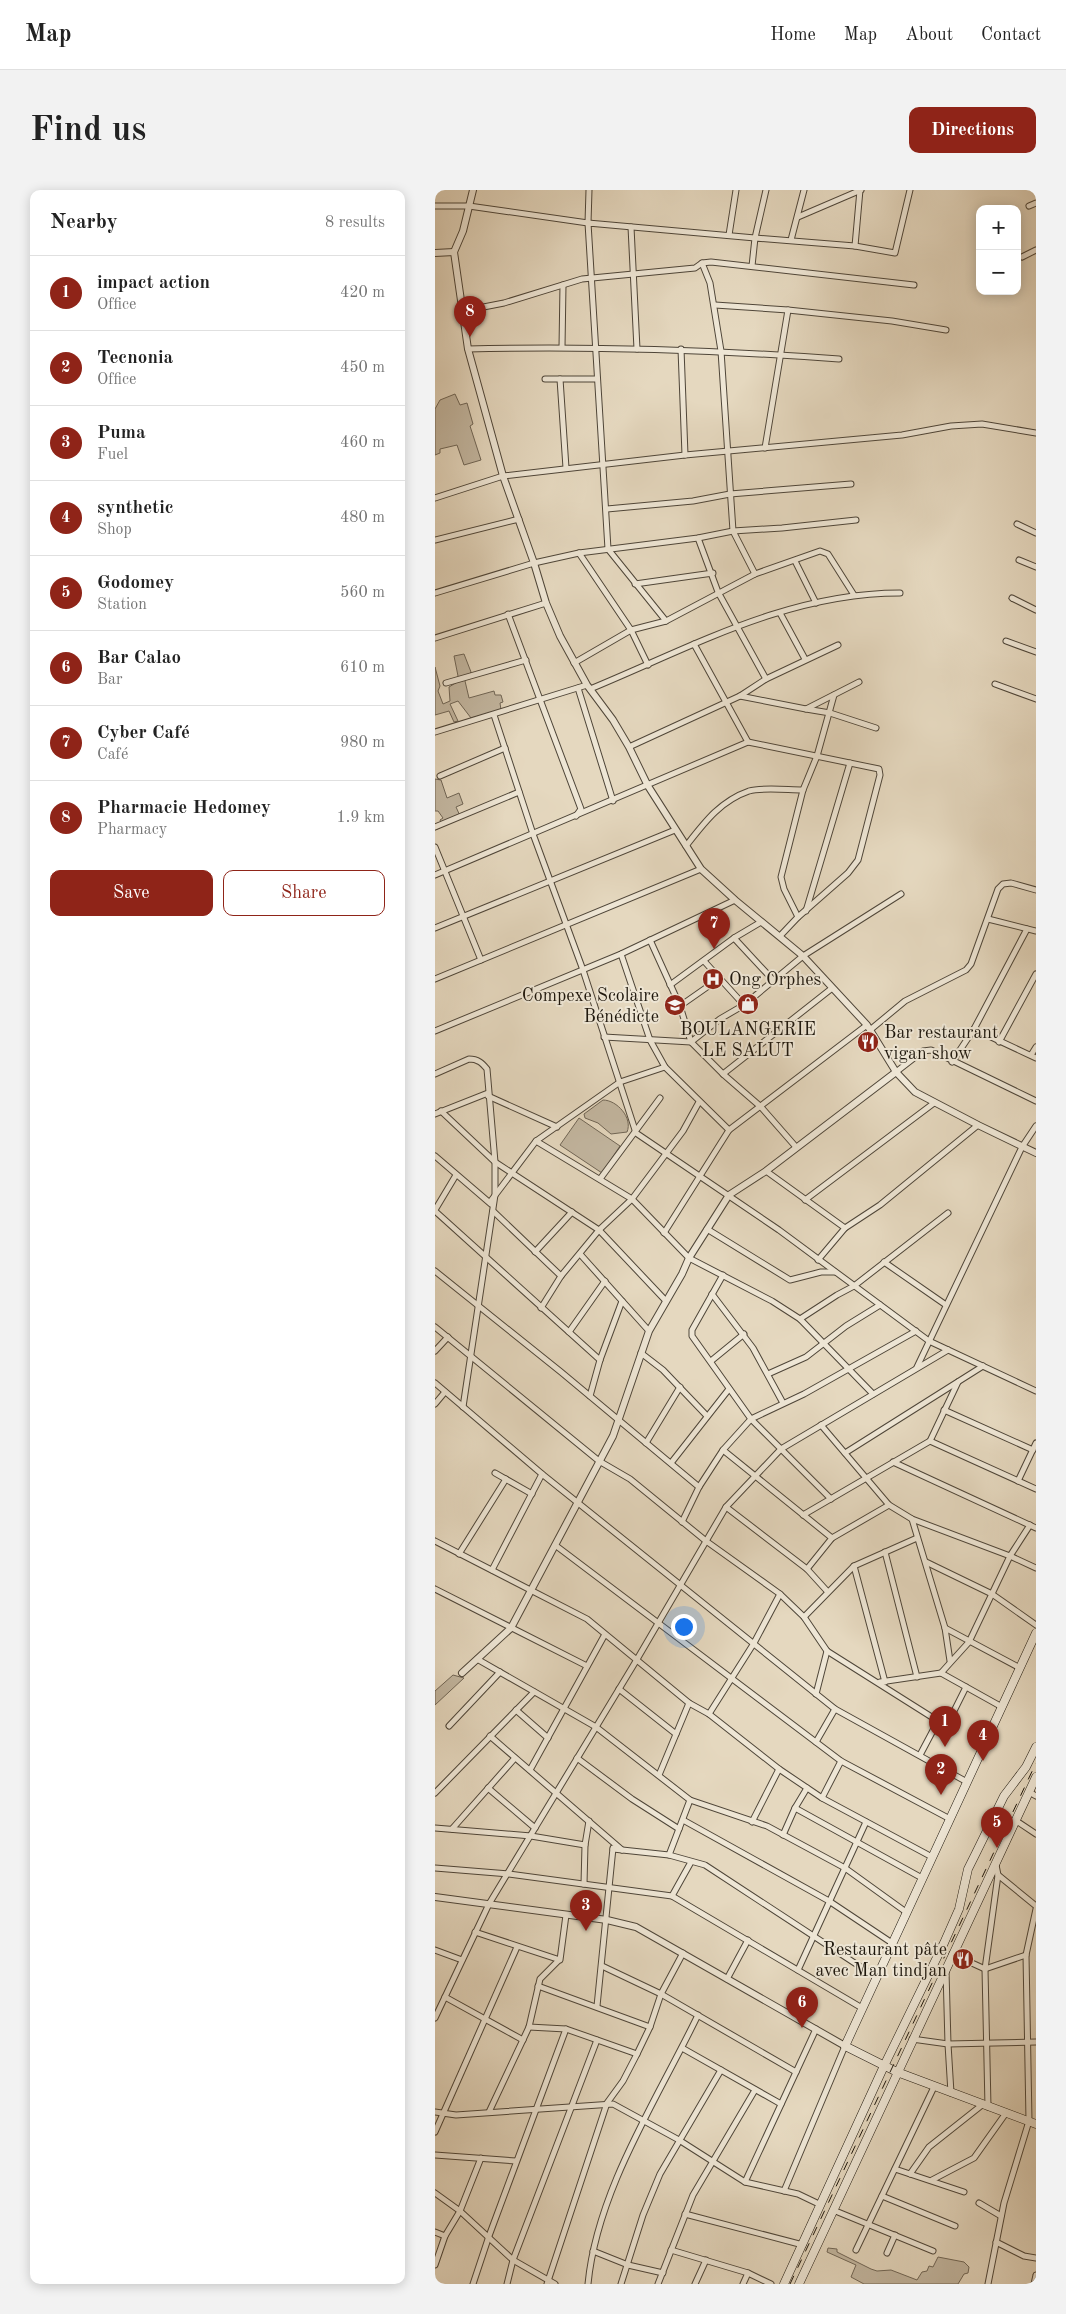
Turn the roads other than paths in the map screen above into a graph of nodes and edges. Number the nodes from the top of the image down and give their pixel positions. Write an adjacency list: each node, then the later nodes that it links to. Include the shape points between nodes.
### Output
1 (473, 190): 10 (street)
2 (589, 190): 13 (street)
3 (736, 190): 15 (street)
4 (766, 190): 16 (street)
5 (804, 190): 12 (street)
6 (860, 190): 12 (street); 18 (street)
7 (910, 190): 18 (street, via 895,253)
8 (1036, 203): 11 (street)
9 (435, 206): 10 (street)
10 (469, 206): 13 (street); 20 (street)
11 (1029, 206)
12 (798, 217): 17 (street)
13 (588, 223): 14 (street); 26 (street)
14 (631, 227): 15 (street); 25 (street)
15 (729, 235): 16 (street)
16 (755, 238): 17 (street); 24 (street)
17 (791, 240): 18 (street)
18 (855, 246)
19 (1036, 250): 22 (street)
20 (454, 252): 21 (street); 31 (street)
21 (435, 253)
22 (1022, 256)
23 (702, 263): 24 (street); 25 (street, via 695,268); 29 (street)
24 (753, 266): 28 (street)
25 (632, 275): 26 (street); 36 (street)
26 (591, 278): 27 (street); 34 (street)
27 (563, 285): 31 (street, via 504,303); 33 (street)
28 (914, 285)
29 (715, 305): 30 (street); 38 (street)
30 (787, 310): 32 (street); 39 (street)
31 (463, 311): 35 (street)
32 (946, 330)
33 (563, 347): 34 (street); 35 (street)
34 (595, 348): 36 (street); 43 (street)
35 (468, 349): 50 (street)
36 (637, 349): 37 (street)
37 (681, 349): 38 (street); 47 (street)
38 (721, 351): 39 (street); 46 (street)
39 (780, 354): 40 (street); 45 (street)
40 (839, 358)
41 (545, 379): 42 (street)
42 (560, 379): 43 (street); 49 (street)
43 (597, 379): 48 (street)
44 (1036, 433): 45 (street, via 982,424)
45 (765, 448): 46 (street)
46 (727, 451): 47 (street); 52 (street)
47 (685, 454): 48 (street)
48 (603, 465): 49 (street); 54 (street)
49 (566, 468): 50 (street)
50 (503, 476): 53 (street); 55 (street)
51 (851, 484): 52 (street)
52 (730, 494): 54 (street); 58 (street)
53 (435, 498)
54 (607, 509): 62 (street)
55 (519, 519): 61 (street); 66 (street)
56 (856, 520): 58 (street)
57 (1017, 524): 59 (street)
58 (733, 531): 60 (street); 69 (street)
59 (1036, 533)
60 (698, 538): 62 (street); 68 (street)
61 (435, 540)
62 (608, 549): 63 (street); 70 (street)
63 (579, 553): 66 (street); 83 (street)
64 (1019, 560): 67 (street)
65 (795, 561): 69 (street); 74 (street, via 824,551); 77 (street)
66 (534, 563): 72 (street); 76 (street)
67 (1036, 567)
68 (713, 573): 70 (street); 71 (street)
69 (755, 574): 71 (street)
70 (635, 584): 81 (street)
71 (718, 592): 81 (street); 82 (street)
72 (435, 593)
73 (900, 593): 74 (street)
74 (854, 595): 77 (street)
75 (1012, 598): 78 (street)
76 (546, 603): 80 (street); 91 (street)
77 (816, 603): 79 (street)
78 (1036, 610)
79 (780, 613): 82 (street); 89 (street)
80 (508, 614): 84 (street); 90 (street)
81 (665, 621): 83 (street)
82 (737, 625): 86 (street); 93 (street)
83 (631, 630): 91 (street); 92 (street)
84 (435, 638)
85 (1006, 641): 88 (street)
86 (694, 644): 92 (street); 103 (street)
87 (839, 645): 89 (street)
88 (1036, 652)
89 (805, 659): 93 (street)
90 (526, 660): 95 (street); 102 (street)
91 (574, 662): 97 (street)
92 (648, 665): 97 (street)
93 (766, 679): 100 (street)
94 (859, 682): 99 (street)
95 (447, 683)
96 (995, 684): 101 (street)
97 (589, 687): 98 (street); 110 (street)
98 (578, 688): 102 (street); 118 (street)
99 (834, 695): 104 (street); 105 (street)
100 (740, 696): 103 (street); 104 (street)
101 (1036, 699)
102 (541, 700): 106 (street); 119 (street, via 581,809)
103 (725, 702): 109 (street); 110 (street)
104 (806, 709): 105 (street)
105 (830, 713): 107 (street); 112 (street)
106 (494, 715): 108 (street); 111 (street)
107 (876, 728)
108 (435, 732)
109 (748, 742): 112 (street); 115 (street)
110 (629, 747): 115 (street)
111 (505, 748): 114 (street); 117 (street)
112 (817, 756): 113 (street); 116 (street)
113 (850, 763): 132 (street); 132 (street, via 879,769 880,775 858,860)
114 (440, 776)
115 (648, 786): 118 (street); 121 (street)
116 (803, 790): 123 (street, via 749,791 727,801 711,814); 134 (street, via 781,877 783,889)
117 (519, 792): 120 (street); 122 (street)
118 (613, 801): 119 (street)
119 (576, 816): 122 (street)
120 (435, 827)
121 (675, 830): 123 (street); 128 (street)
122 (533, 834): 126 (street); 128 (street)
123 (686, 846): 125 (street)
124 (435, 847): 126 (street)
125 (701, 869): 131 (street); 137 (street)
126 (445, 871): 127 (street); 133 (street)
127 (435, 875)
128 (551, 880): 133 (street); 137 (street)
129 (1036, 890): 135 (street, via 1003,884 998,889)
130 (901, 894): 145 (street)
131 (735, 900): 136 (street); 143 (street)
132 (805, 912): 134 (street)
133 (463, 916): 138 (street); 146 (street)
134 (798, 917): 141 (street)
135 (988, 919): 139 (street); 157 (street, via 966,970 905,1002)
136 (761, 922): 141 (street); 142 (street)
137 (565, 925): 146 (street); 148 (street)
138 (435, 928)
139 (1027, 929): 140 (street); 158 (street)
140 (1036, 931)
141 (781, 936): 145 (street)
142 (734, 938): 147 (street); 152 (street)
143 (650, 940): 144 (street); 153 (street)
144 (621, 954): 148 (street); 161 (street)
145 (803, 956): 152 (street); 154 (street)
146 (481, 960): 151 (street)
147 (704, 961): 150 (street); 153 (street)
148 (583, 970): 159 (street); 160 (street)
149 (1036, 974): 163 (street)
150 (720, 978): 155 (street); 156 (street)
151 (435, 979)
152 (773, 980): 155 (street)
153 (670, 986): 156 (street)
154 (831, 989): 157 (street); 170 (street)
155 (744, 1005): 162 (street)
156 (680, 1006): 162 (street)
157 (869, 1027): 168 (street); 177 (street)
158 (974, 1029): 163 (street); 166 (street)
159 (435, 1030)
160 (604, 1037): 161 (street); 171 (street)
161 (650, 1040): 162 (street); 167 (street)
162 (691, 1042): 170 (street)
163 (999, 1042): 165 (street)
164 (1036, 1047): 165 (street)
165 (1034, 1056)
166 (953, 1062): 168 (street, via 927,1050); 174 (street)
167 (665, 1067): 171 (street); 175 (street)
168 (896, 1072): 176 (street, via 915,1092); 186 (street)
169 (435, 1074): 172 (street, via 474,1059 487,1069)
170 (723, 1074): 177 (street)
171 (620, 1082): 182 (street); 184 (street)
172 (488, 1094): 178 (street); 182 (street); 191 (street)
173 (660, 1098): 184 (street)
174 (1036, 1101)
175 (699, 1102): 183 (street); 189 (street)
176 (934, 1103): 180 (street); 200 (street)
177 (761, 1107): 183 (street); 186 (street)
178 (441, 1111): 179 (street); 191 (street)
179 (435, 1114)
180 (978, 1126): 187 (street); 205 (street, via 880,1205)
181 (1036, 1126): 187 (street)
182 (557, 1127): 185 (street)
183 (729, 1130): 195 (street)
184 (636, 1133): 189 (street); 196 (street)
185 (536, 1141): 193 (street); 196 (street)
186 (796, 1147): 192 (street)
187 (1022, 1147): 188 (street); 225 (street)
188 (1036, 1153)
189 (666, 1154): 195 (street); 199 (street)
190 (435, 1156): 194 (street)
191 (495, 1162): 193 (street); 197 (street)
192 (765, 1171): 198 (street); 200 (street)
193 (511, 1174): 197 (street); 203 (street)
194 (456, 1175): 201 (street); 202 (street)
195 (702, 1176): 198 (street); 208 (street)
196 (600, 1180): 199 (street)
197 (495, 1195): 201 (street)
198 (729, 1196): 206 (street); 213 (street)
199 (632, 1199): 207 (street); 208 (street)
200 (805, 1200): 205 (street)
201 (492, 1207): 209 (street); 211 (street)
202 (435, 1210): 211 (street)
203 (572, 1212): 207 (street); 209 (street)
204 (948, 1213): 214 (street)
205 (845, 1228): 213 (street)
206 (707, 1229): 212 (street); 216 (street, via 790,1280)
207 (599, 1230): 210 (street); 223 (street)
208 (664, 1233): 212 (street)
209 (535, 1252): 218 (street)
210 (580, 1254): 218 (street); 219 (street)
211 (486, 1256): 226 (street); 227 (street)
212 (689, 1258): 217 (street); 223 (street)
213 (818, 1260): 216 (street)
214 (884, 1262): 220 (street); 225 (street)
215 (435, 1272): 226 (street)
216 (835, 1272): 220 (street)
217 (723, 1275): 221 (street); 228 (street, via 772,1300)
218 (561, 1276): 227 (street)
219 (605, 1282): 222 (street); 232 (street)
220 (855, 1286): 224 (street); 228 (street)
221 (712, 1294): 233 (street); 242 (street, via 691,1333)
222 (622, 1301): 230 (street); 241 (street)
223 (665, 1301): 230 (street)
224 (881, 1305): 231 (street); 236 (street)
225 (946, 1305): 235 (street)
226 (478, 1306): 240 (street); 254 (street)
227 (541, 1308): 232 (street)
228 (800, 1319): 236 (street)
229 (435, 1327): 234 (street)
230 (649, 1331): 239 (street)
231 (916, 1331): 235 (street); 244 (street)
232 (569, 1332): 241 (street)
233 (743, 1334): 242 (street); 246 (street)
234 (448, 1337): 238 (street); 240 (street)
235 (929, 1341): 237 (street); 245 (street)
236 (824, 1344): 244 (street); 246 (street, via 792,1365)
237 (948, 1350): 243 (street); 245 (street)
238 (435, 1351)
239 (641, 1353): 249 (street); 260 (street)
240 (471, 1357): 257 (street); 270 (street)
241 (600, 1360): 254 (street)
242 (711, 1361): 250 (street)
243 (983, 1366): 247 (street); 251 (street)
244 (847, 1368): 253 (street); 255 (street)
245 (917, 1368): 253 (street)
246 (768, 1374): 255 (street)
247 (958, 1382): 258 (street); 269 (street)
248 (435, 1384): 252 (street)
249 (680, 1387): 259 (street); 264 (street)
250 (729, 1390): 259 (street); 261 (street)
251 (1036, 1390)
252 (445, 1392): 256 (street); 257 (street)
253 (873, 1394): 262 (street)
254 (590, 1396): 260 (street)
255 (783, 1403): 261 (street)
256 (435, 1404)
257 (463, 1407): 274 (street)
258 (944, 1410): 263 (street); 268 (street)
259 (707, 1416): 272 (street)
260 (618, 1419): 264 (street); 270 (street)
261 (751, 1419): 266 (street); 267 (street)
262 (821, 1425): 266 (street); 269 (street)
263 (929, 1441): 271 (street); 278 (street)
264 (646, 1443): 272 (street)
265 (1036, 1443): 268 (street)
266 (781, 1449): 275 (street); 282 (street)
267 (723, 1450): 275 (street); 279 (street)
268 (1033, 1450): 278 (street)
269 (845, 1453): 276 (street)
270 (599, 1461): 283 (street); 288 (street, via 631,1479)
271 (893, 1462): 276 (street); 289 (street)
272 (671, 1463): 279 (street)
273 (495, 1473): 277 (street)
274 (542, 1474): 281 (street); 283 (street)
275 (755, 1476): 285 (street); 286 (street)
276 (866, 1478): 282 (street); 284 (street)
277 (506, 1479): 281 (street); 297 (street)
278 (1018, 1481): 280 (street)
279 (699, 1487): 288 (street)
280 (1036, 1489)
281 (532, 1494): 303 (street)
282 (831, 1499): 286 (street)
283 (577, 1502): 295 (street); 304 (street)
284 (889, 1504): 287 (street); 291 (street)
285 (726, 1507): 293 (street); 301 (street)
286 (803, 1515): 291 (street)
287 (912, 1519): 292 (street); 298 (street)
288 (682, 1522): 293 (street)
289 (1030, 1525): 290 (street); 298 (street)
290 (1036, 1528)
291 (832, 1538): 301 (street)
292 (917, 1538): 296 (street); 299 (street)
293 (706, 1540): 304 (street); 308 (street)
294 (435, 1541): 297 (street)
295 (555, 1546): 306 (street); 311 (street)
296 (885, 1552): 300 (street); 328 (street)
297 (459, 1554): 303 (street)
298 (1010, 1556): 302 (street); 309 (street)
299 (926, 1562): 309 (street); 314 (street)
300 (854, 1566): 307 (street); 331 (street)
301 (807, 1568): 307 (street)
302 (1036, 1568)
303 (492, 1570): 306 (street)
304 (680, 1584): 311 (street); 318 (street)
305 (435, 1589): 313 (street)
306 (530, 1590): 313 (street); 316 (street, via 587,1619)
307 (827, 1591): 310 (street)
308 (780, 1594): 310 (street); 318 (street)
309 (992, 1594): 312 (street); 317 (street)
310 (804, 1617): 319 (street)
311 (658, 1623): 321 (street); 329 (street)
312 (1036, 1625)
313 (511, 1628): 320 (street); 323 (street)
314 (945, 1628): 317 (street); 322 (street)
315 (1036, 1633): 324 (main road)
316 (604, 1636): 321 (street); 323 (street)
317 (969, 1642): 322 (street); 324 (street)
318 (754, 1643): 329 (street); 335 (street)
319 (827, 1651): 330 (street); 335 (street)
320 (477, 1659): 325 (street); 326 (street)
321 (636, 1661): 333 (street); 336 (street)
322 (950, 1661): 327 (street)
323 (587, 1666): 338 (street)
324 (1020, 1668): 337 (main road)
325 (462, 1672)
326 (500, 1672): 334 (street); 343 (street)
327 (941, 1673): 328 (street); 332 (street)
328 (917, 1676): 331 (street)
329 (730, 1678): 341 (street); 348 (street)
330 (879, 1682): 331 (street); 342 (street)
331 (885, 1682)
332 (966, 1687): 337 (street); 342 (street, via 950,1719)
333 (619, 1689): 344 (street); 345 (street)
334 (534, 1692): 338 (street); 340 (street)
335 (817, 1694): 339 (street)
336 (689, 1703): 341 (street); 345 (street)
337 (1002, 1706): 358 (main road)
338 (564, 1709): 344 (street); 347 (street)
339 (835, 1709): 348 (street); 350 (street)
340 (516, 1710): 346 (street); 347 (street)
341 (709, 1714): 354 (street)
342 (938, 1721): 350 (street)
343 (449, 1726)
344 (596, 1728): 352 (street); 356 (street)
345 (676, 1734): 356 (street)
346 (490, 1736): 351 (street); 362 (street)
347 (548, 1738): 355 (street)
348 (816, 1742): 353 (street)
349 (1036, 1747): 443 (main road, via 1027,1767 1004,1796 968,1869 955,1917)
350 (920, 1755): 358 (street)
351 (515, 1758): 355 (street); 359 (street)
352 (577, 1758): 361 (street); 376 (street)
353 (841, 1762): 364 (street); 367 (street)
354 (779, 1769): 360 (street); 371 (street)
355 (530, 1770): 361 (street)
356 (659, 1775): 365 (street)
357 (1036, 1777): 363 (main road)
358 (967, 1782): 367 (main road)
359 (488, 1788): 374 (street); 375 (street)
360 (807, 1788): 364 (street); 366 (street)
361 (556, 1793): 370 (street); 374 (street)
362 (435, 1794)
363 (1033, 1794): 369 (main road)
364 (821, 1798): 372 (street)
365 (690, 1800): 368 (street); 371 (street)
366 (795, 1808): 378 (street); 380 (street)
367 (950, 1819): 384 (main road)
368 (683, 1820): 376 (street); 396 (street)
369 (1015, 1820): 377 (street); 386 (main road)
370 (589, 1821): 381 (street); 382 (street)
371 (752, 1822): 378 (street)
372 (866, 1822): 380 (street); 384 (street)
373 (435, 1828): 375 (street)
374 (535, 1828): 379 (street)
375 (452, 1829): 379 (street)
376 (679, 1830): 383 (street)
377 (1036, 1834)
378 (783, 1835): 388 (street)
379 (531, 1836): 381 (street); 389 (street)
380 (856, 1842): 388 (street); 391 (street)
381 (585, 1845): 392 (street)
382 (614, 1846): 383 (street, via 622,1850); 393 (street)
383 (669, 1855): 385 (street)
384 (932, 1857): 391 (main road)
385 (691, 1862): 394 (street); 403 (street, via 705,1864)
386 (996, 1864): 390 (street); 409 (main road)
387 (435, 1868): 389 (street)
388 (845, 1868): 396 (street); 399 (street)
389 (509, 1874): 392 (street); 397 (street)
390 (998, 1875): 398 (street); 415 (street)
391 (922, 1878): 399 (main road)
392 (585, 1884): 393 (street)
393 (610, 1887): 394 (street); 401 (street)
394 (672, 1896): 404 (street)
395 (435, 1897): 397 (street)
396 (829, 1901): 403 (street); 405 (street)
397 (489, 1904): 400 (street); 402 (street)
398 (1036, 1908): 410 (street)
399 (906, 1912): 405 (main road)
400 (566, 1915): 401 (street); 412 (street, via 562,1958)
401 (607, 1920): 408 (street, via 636,1927); 413 (street)
402 (475, 1932): 406 (street); 411 (street)
403 (814, 1935): 416 (street); 417 (street)
404 (748, 1940): 416 (street); 418 (street)
405 (892, 1943): 417 (main road)
406 (517, 1947): 412 (street); 428 (street)
407 (435, 1950): 411 (street)
408 (683, 1953): 418 (street); 420 (street)
409 (952, 1954): 414 (main road); 415 (street)
410 (1026, 1955): 415 (street); 436 (street)
411 (463, 1960): 421 (street)
412 (558, 1961): 419 (street, via 544,1974)
413 (602, 1966): 420 (street); 424 (street)
414 (946, 1966): 433 (main road); 439 (street)
415 (985, 1969): 438 (street)
416 (798, 1970): 425 (street)
417 (876, 1977): 425 (main road)
418 (727, 1979): 432 (street)
419 (538, 1986): 424 (street); 429 (street)
420 (661, 1994): 426 (street); 430 (street)
421 (445, 1997): 423 (street); 428 (street)
422 (435, 2002): 423 (street)
423 (442, 2004): 427 (street)
424 (597, 2006): 430 (street)
425 (862, 2008): 440 (main road)
426 (698, 2016): 441 (street); 445 (street)
427 (435, 2018)
428 (486, 2018): 434 (street); 457 (street)
429 (529, 2027): 431 (street); 434 (street)
430 (650, 2027): 442 (street)
431 (565, 2029): 435 (street); 454 (street)
432 (816, 2029): 440 (street); 445 (street)
433 (912, 2039): 439 (street); 446 (main road)
434 (523, 2040): 456 (street)
435 (597, 2040): 442 (street); 452 (street)
436 (1027, 2042): 437 (street); 438 (street); 460 (street)
437 (1036, 2042)
438 (987, 2043): 439 (street); 453 (street)
439 (947, 2044): 449 (street)
440 (845, 2046): 443 (main road); 471 (street)
441 (682, 2048): 444 (street); 459 (street)
442 (637, 2054): 450 (street)
443 (884, 2066): 446 (main road); 476 (main road)
444 (721, 2070): 448 (street); 462 (street)
445 (795, 2072): 451 (street)
446 (897, 2072): 447 (main road); 477 (main road)
447 (934, 2087): 449 (main road); 467 (street)
448 (755, 2090): 451 (street); 466 (street)
449 (951, 2094): 453 (main road)
450 (607, 2103): 452 (street); 459 (street); 502 (street)
451 (781, 2104): 470 (street)
452 (572, 2105): 454 (street); 495 (street)
453 (985, 2106): 458 (main road); 468 (street, via 929,2147)
454 (536, 2108): 456 (street); 465 (street)
455 (435, 2112): 457 (street)
456 (489, 2112): 457 (street)
457 (443, 2113): 461 (street)
458 (1005, 2113): 460 (main road); 469 (street, via 974,2158)
459 (645, 2120): 462 (street); 491 (street, via 624,2160)
460 (1033, 2122): 480 (street)
461 (435, 2132)
462 (679, 2140): 466 (street); 498 (street, via 652,2192)
463 (435, 2155): 464 (street)
464 (481, 2158): 465 (street); 478 (street)
465 (516, 2161): 486 (street)
466 (713, 2162): 470 (street); 479 (street)
467 (895, 2169): 468 (street); 474 (street)
468 (910, 2174): 469 (street)
469 (932, 2180): 472 (street)
470 (745, 2182): 471 (street)
471 (784, 2191): 476 (street)
472 (963, 2192)
473 (435, 2193): 478 (street)
474 (882, 2196): 481 (street); 482 (street)
475 (979, 2203): 480 (street)
476 (821, 2205): 488 (main road)
477 (833, 2210): 481 (street); 513 (main road)
478 (460, 2211): 485 (street); 486 (street)
479 (685, 2214): 488 (street); 489 (street)
480 (1001, 2216): 487 (street)
481 (868, 2224): 484 (street); 490 (street)
482 (955, 2226)
483 (435, 2232): 485 (street)
484 (895, 2235): 492 (street); 493 (street)
485 (445, 2236): 497 (street)
486 (489, 2236): 495 (street); 503 (street)
487 (996, 2242): 494 (street, via 1024,2256); 514 (street)
488 (803, 2245): 512 (main road)
489 (671, 2250): 496 (street); 499 (street)
490 (856, 2250)
491 (593, 2251): 498 (street); 506 (street)
492 (933, 2251)
493 (887, 2253)
494 (1036, 2258)
495 (513, 2260): 502 (street); 504 (street)
496 (706, 2260): 500 (street); 509 (street)
497 (435, 2265)
498 (628, 2265): 499 (street); 507 (street)
499 (663, 2273): 508 (street)
500 (748, 2273): 510 (street); 511 (street)
501 (1036, 2276): 515 (street)
502 (547, 2282): 505 (street)
503 (473, 2284)
504 (507, 2284)
505 (555, 2284)
506 (588, 2284)
507 (621, 2284)
508 (658, 2284)
509 (695, 2284)
510 (743, 2284)
511 (771, 2284)
512 (784, 2284)
513 (799, 2284)
514 (988, 2284)
515 (1034, 2284)

